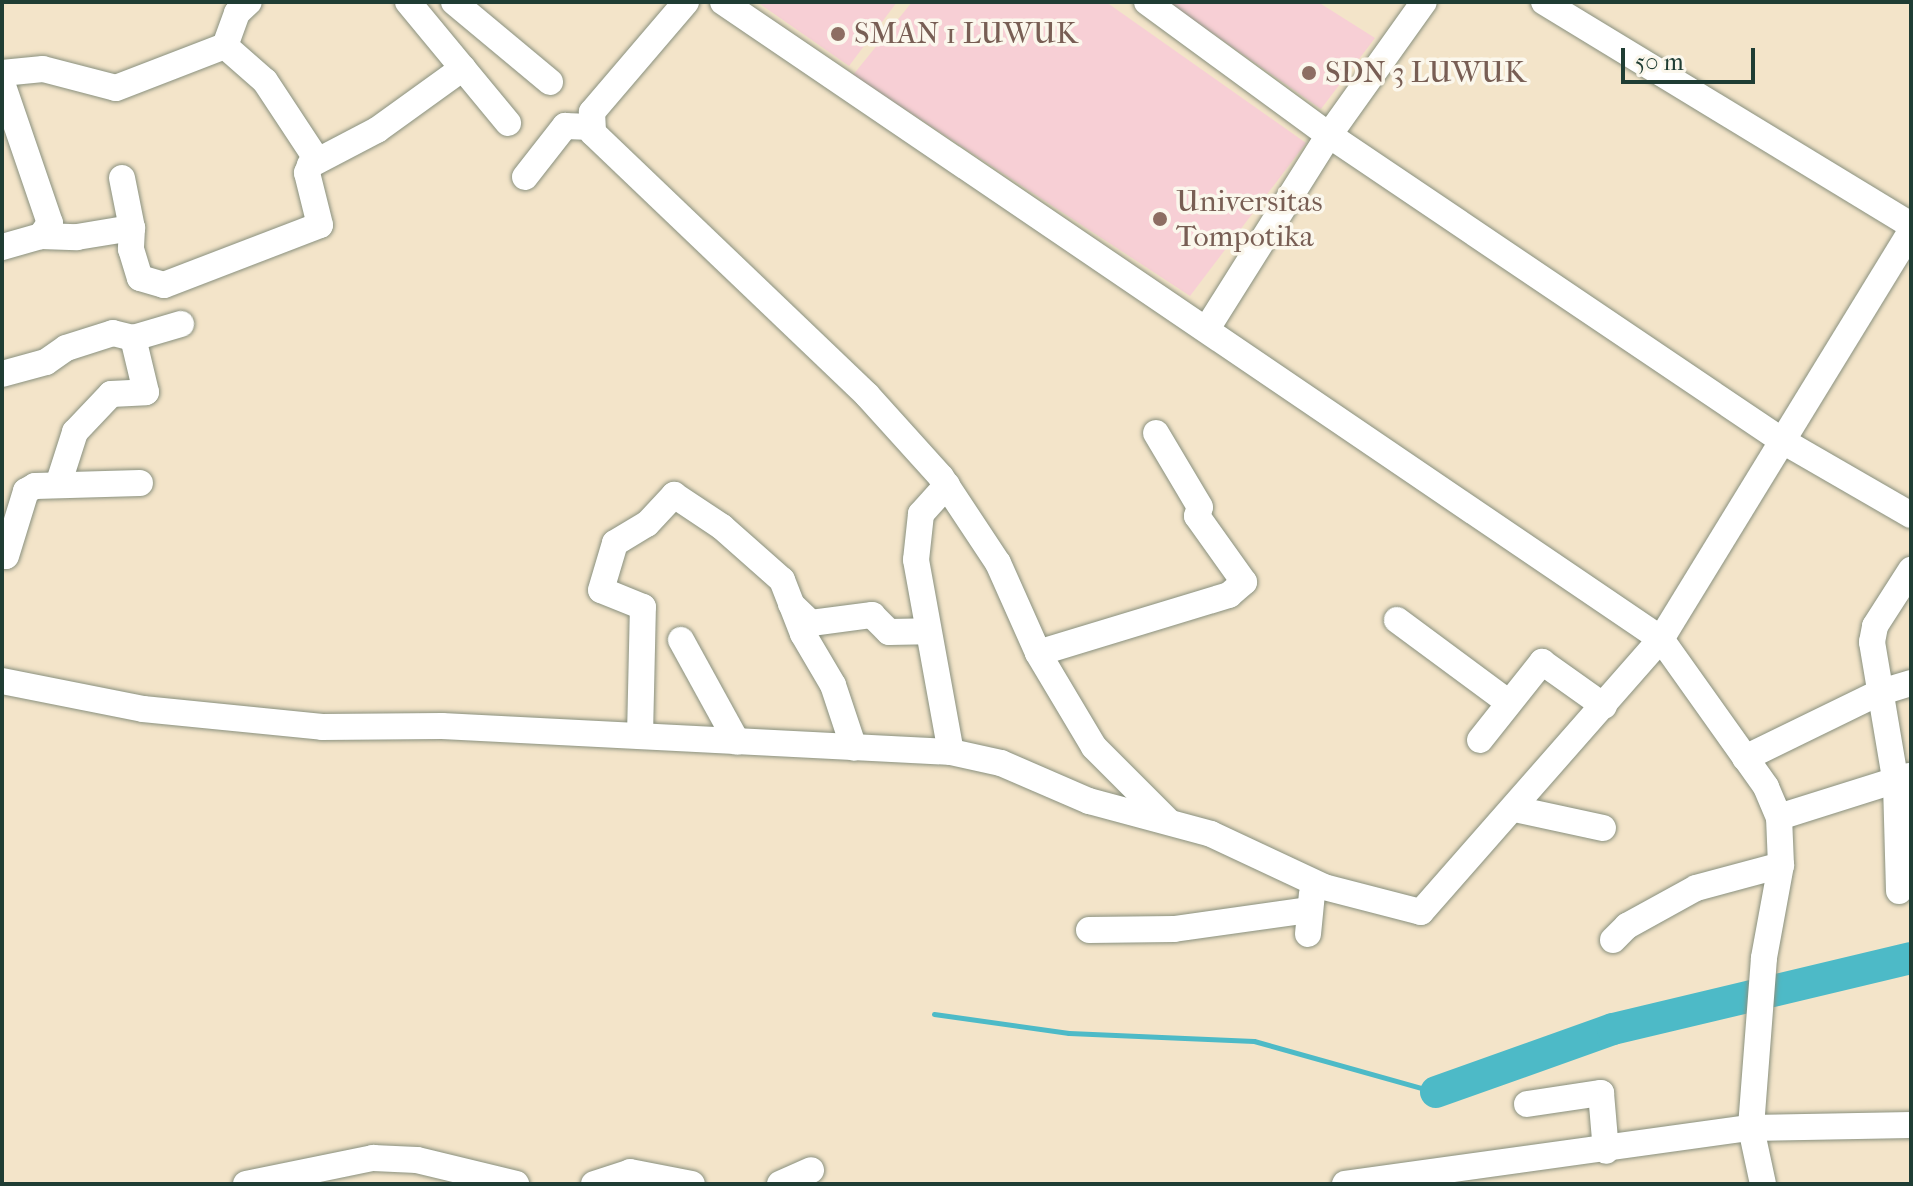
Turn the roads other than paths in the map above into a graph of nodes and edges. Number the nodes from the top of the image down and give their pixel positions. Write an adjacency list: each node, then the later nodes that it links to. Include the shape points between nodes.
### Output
1 (249, 2): 9 (street, via 237,13)
2 (408, 2): 10 (street)
3 (454, 2): 12 (street)
4 (686, 2): 15 (street, via 600,101)
5 (723, 2): 25 (street)
6 (1147, 2): 16 (street)
7 (1424, 2): 16 (street)
8 (1544, 2): 21 (street)
9 (225, 46): 11 (street, via 116,88 43,69); 17 (street, via 265,81)
10 (463, 68): 14 (street); 17 (street, via 377,130)
11 (2, 73)
12 (550, 82)
13 (2, 83): 22 (street, via 50,215 48,230)
14 (508, 123)
15 (591, 127): 18 (street, via 565,126); 33 (street, via 867,395)
16 (1329, 135): 25 (street); 30 (street)
17 (317, 160): 20 (street, via 307,173 322,223 187,278 164,285 140,278 131,249)
18 (525, 177)
19 (122, 178): 20 (street)
20 (132, 228): 22 (street, via 77,237)
21 (1911, 228): 30 (street)
22 (41, 236): 23 (street)
23 (2, 247)
24 (181, 324): 26 (street)
25 (1208, 327): 40 (street)
26 (133, 338): 27 (street, via 113,333); 32 (street, via 146,392 111,394 75,432)
27 (2, 375): 28 (street)
28 (2, 383)
29 (1156, 433): 42 (street, via 1200,507 1197,516 1244,582 1229,595)
30 (1781, 440): 34 (street); 40 (street)
31 (140, 483): 32 (street)
32 (58, 485): 35 (street, via 26,491 6,556)
33 (947, 485): 39 (street, via 921,514 916,530); 42 (street, via 998,563)
34 (1911, 515)
35 (2, 554)
36 (1911, 570): 45 (street, via 1875,626)
37 (791, 604): 39 (street, via 811,623 872,615 889,632); 48 (street, via 782,580 761,560 674,495 647,524 615,543 601,590 643,607); 51 (street, via 833,685)
38 (1397, 620): 46 (street)
39 (928, 631): 52 (street)
40 (1661, 639): 47 (street); 53 (street)
41 (681, 640): 50 (street)
42 (1038, 653): 57 (street, via 1094,747)
43 (2, 681): 48 (street, via 143,709 230,719)
44 (1911, 683): 45 (street)
45 (1878, 693): 53 (street); 54 (street)
46 (1509, 703): 47 (street, via 1542,662); 49 (street)
47 (1604, 706): 55 (street)
48 (640, 736): 50 (street)
49 (1480, 740)
50 (737, 742): 51 (street)
51 (854, 748): 52 (street)
52 (951, 752): 57 (street, via 1001,763 1089,801)
53 (1745, 758): 56 (street)
54 (1904, 780): 56 (street); 61 (street)
55 (1515, 809): 58 (street); 60 (street, via 1421,912 1405,912)
56 (1779, 817): 59 (street)
57 (1169, 822): 60 (street, via 1242,846)
58 (1603, 828)
59 (1781, 865): 63 (street, via 1696,888 1627,926); 66 (street, via 1764,958)
60 (1313, 882): 62 (street, via 1309,922)
61 (1899, 891)
62 (1089, 930)
63 (1613, 940)
64 (1527, 1104): 67 (street, via 1601,1093)
65 (1911, 1125): 66 (street)
66 (1751, 1128): 67 (street); 77 (street)
67 (1606, 1151): 69 (street)
68 (811, 1170): 75 (street)
69 (1515, 1173): 70 (street)
70 (1425, 1180): 76 (street)
71 (246, 1184): 72 (street, via 373,1158 417,1160)
72 (516, 1184)
73 (594, 1184): 74 (street, via 630,1172)
74 (692, 1184)
75 (780, 1184)
76 (1345, 1184)
77 (1763, 1184)

